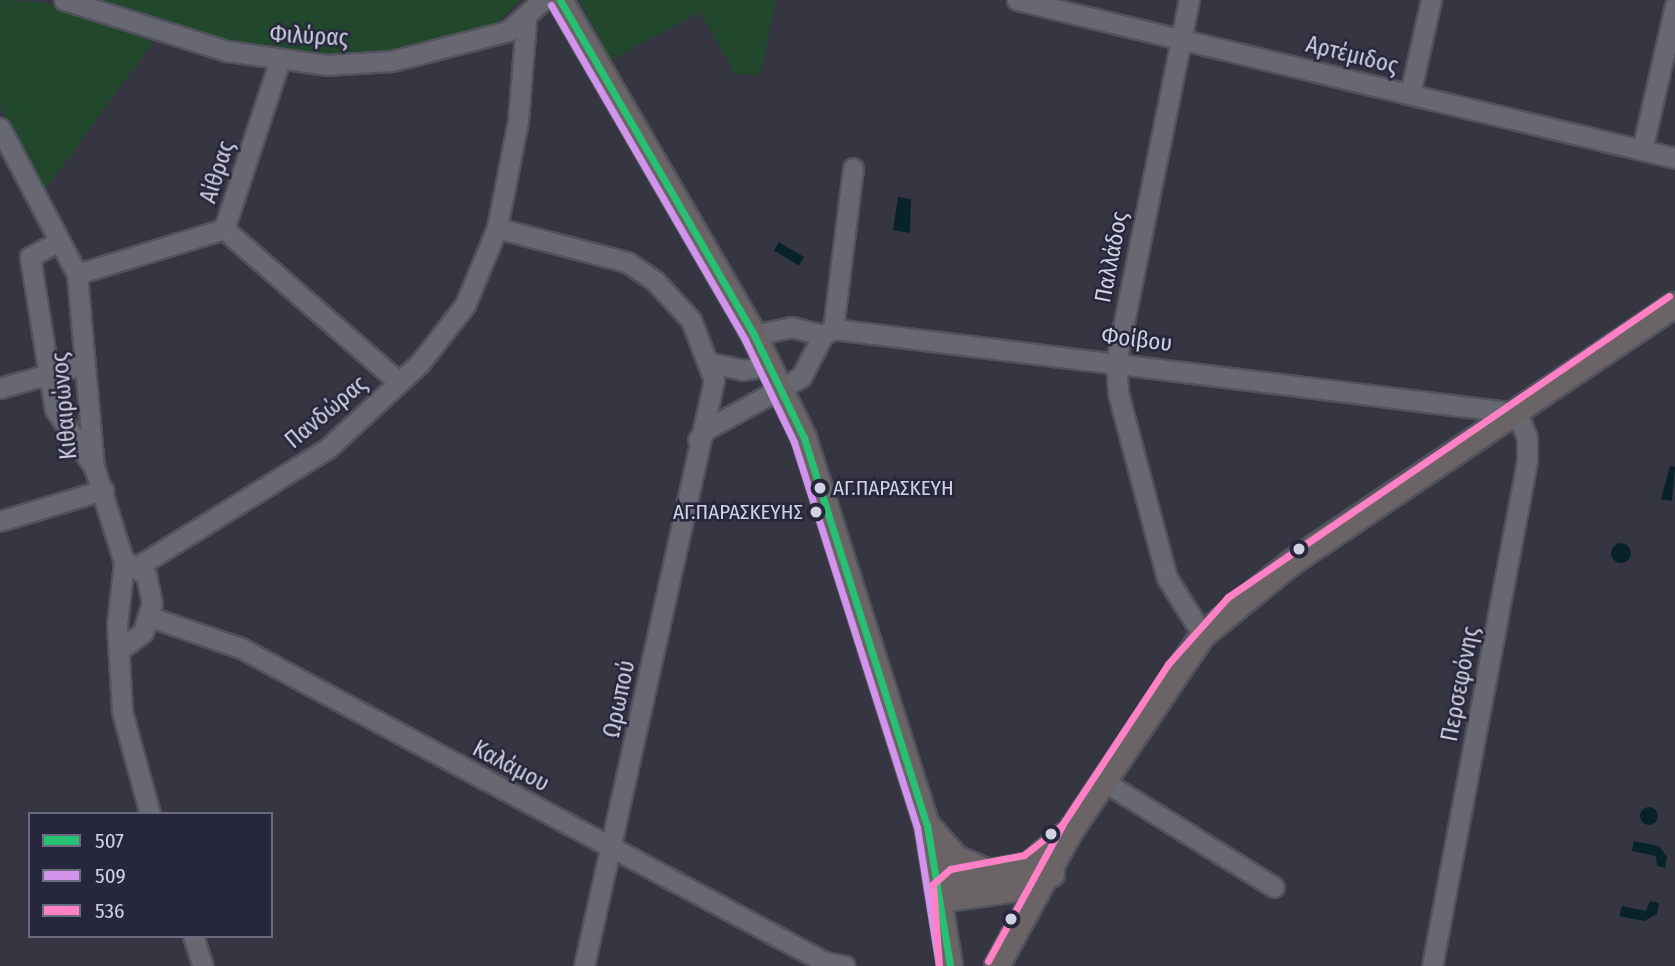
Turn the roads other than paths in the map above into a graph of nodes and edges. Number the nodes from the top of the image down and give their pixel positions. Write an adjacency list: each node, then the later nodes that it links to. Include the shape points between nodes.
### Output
1 (64, 0): 10 (street, Φιλύρας)
2 (543, 0): 8 (street)
3 (560, 0): 22 (main road)
4 (1017, 0): 9 (street, Αρτέμιδος)
5 (1189, 0): 9 (street, Παλλάδος)
6 (1431, 0): 11 (street)
7 (1675, 6): 13 (street)
8 (526, 21): 10 (street, Φιλύρας, via 392,61); 16 (street, Πανδώρας, via 518,121)
9 (1180, 38): 11 (street, Αρτέμιδος); 23 (street, Παλλάδος)
10 (279, 62): 17 (street, Αίθρας)
11 (1410, 94): 13 (street, Αρτέμιδος)
12 (0, 128): 18 (street, Κιθαιρώνος)
13 (1642, 150): 14 (street, Αρτέμιδος)
14 (1675, 158)
15 (853, 168): 21 (street)
16 (497, 228): 24 (street, via 627,262 670,292); 28 (street, Πανδώρας, via 464,305)
17 (224, 229): 19 (street, Αίθρας); 28 (street)
18 (57, 242): 19 (street, Κιθαιρώνος); 27 (street, via 30,257)
19 (77, 274): 25 (street, Κιθαιρώνος)
20 (1675, 305): 31 (main road)
21 (828, 332): 22 (street, Φοίβου, via 791,327); 23 (street, Φοίβου); 30 (street, via 811,366)
22 (754, 335): 26 (main road)
23 (1116, 361): 31 (street, Φοίβου); 38 (street, Παλλάδος, via 1118,393 1167,579)
24 (711, 363): 26 (street, via 743,370); 32 (street, Ωρωπού, via 714,380)
25 (85, 364): 27 (street); 33 (street, Κιθαιρώνος)
26 (770, 365): 30 (main road)
27 (49, 375): 29 (street); 33 (street, via 55,409)
28 (399, 382): 36 (street, Πανδώρας, via 327,449)
29 (0, 388)
30 (783, 392): 32 (street, via 705,430); 42 (main road, via 819,482)
31 (1517, 413): 38 (main road, via 1291,564); 57 (street, Περσεφόνης, via 1527,438 1527,461)
32 (697, 441): 44 (street, Ωρωπού)
33 (94, 467): 34 (street, Κιθαιρώνος)
34 (103, 490): 35 (street); 36 (street, Κιθαιρώνος)
35 (0, 521)
36 (131, 564): 37 (street, via 150,582); 39 (street, Κιθαιρώνος, via 118,582)
37 (150, 617): 39 (street); 44 (street, Καλάμου, via 241,648)
38 (1203, 635): 40 (main road)
39 (122, 648): 41 (street, Κιθαιρώνος, via 122,712)
40 (1103, 781): 43 (main road); 47 (street)
41 (149, 812)
42 (927, 825): 45 (main road, via 956,858); 48 (main road)
43 (1070, 832): 45 (main road, via 1029,865); 46 (main road)
44 (611, 848): 52 (street, Ωρωπού); 53 (street, Καλάμου, via 825,962)
45 (993, 873): 48 (main road, via 953,879)
46 (1052, 874): 48 (main road, via 1017,889 954,898); 49 (main road)
47 (1275, 887)
48 (941, 891): 54 (main road)
49 (1027, 919): 55 (main road); 56 (main road)
50 (194, 938): 51 (street)
51 (203, 966)
52 (584, 966)
53 (845, 966)
54 (950, 966)
55 (997, 966)
56 (1022, 966)
57 (1432, 966)

